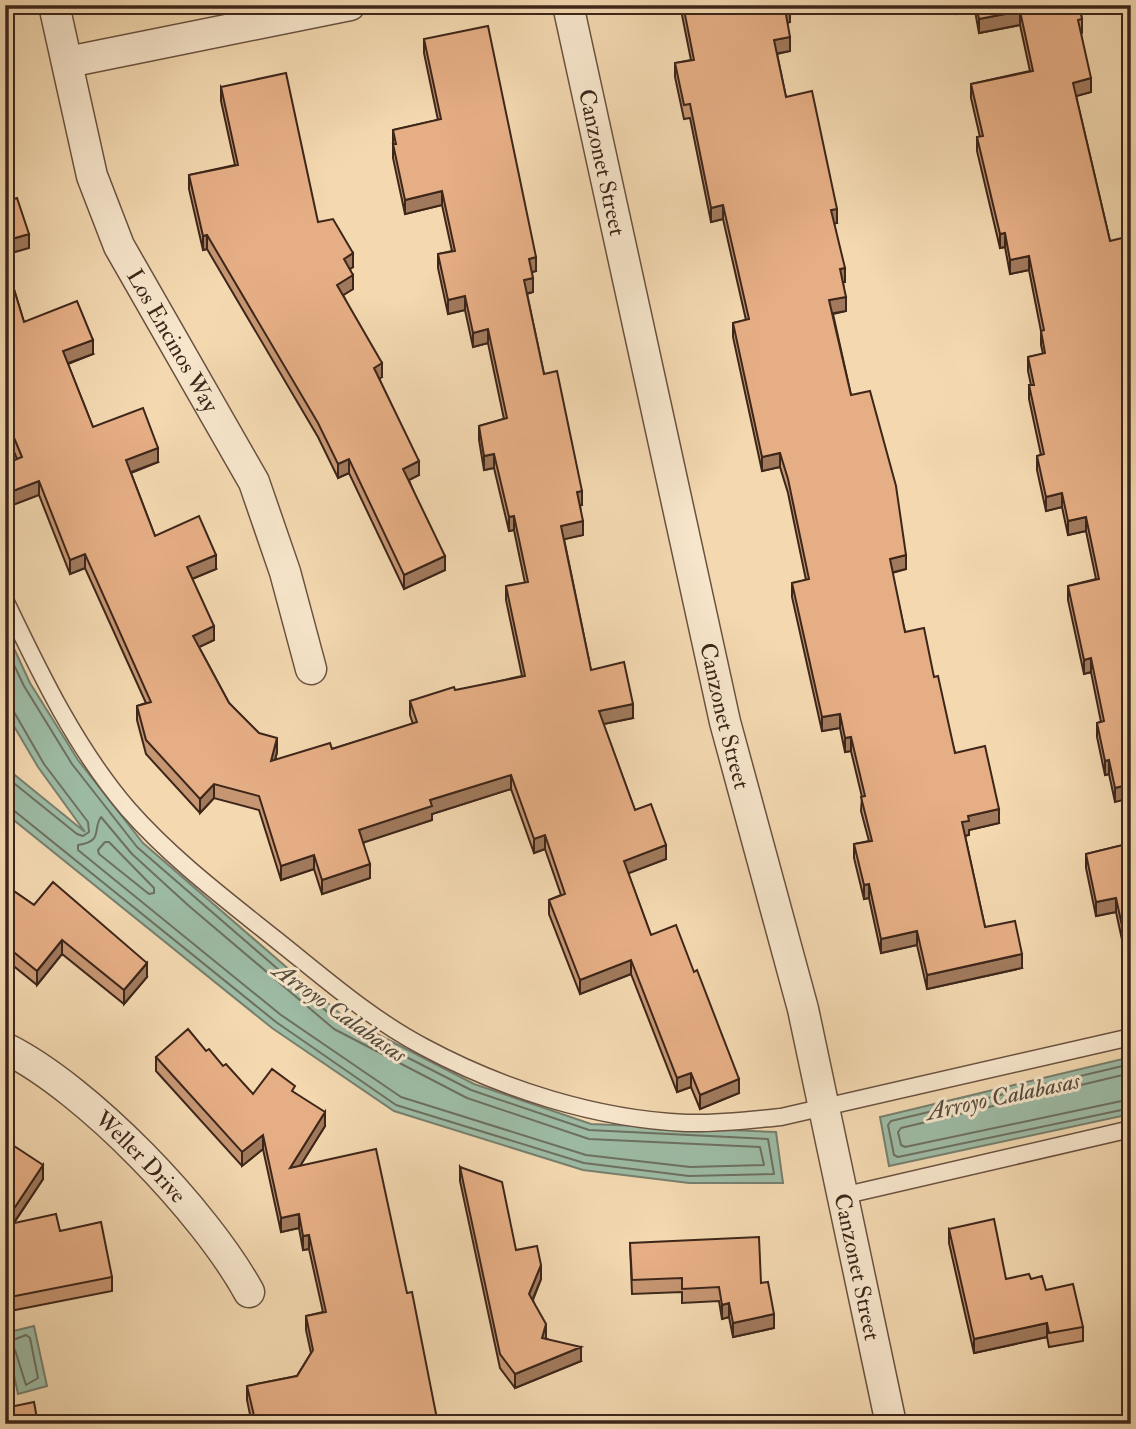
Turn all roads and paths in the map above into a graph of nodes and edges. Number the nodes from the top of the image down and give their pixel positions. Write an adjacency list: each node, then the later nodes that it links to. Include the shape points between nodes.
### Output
1 (54, 5): 4 (street, Los Encinos Way)
2 (350, 5): 4 (street)
3 (568, 5): 9 (street, Canzonet Street, via 725,722 803,1009)
4 (68, 62): 6 (street, Los Encinos Way, via 92,176 119,246 254,482)
5 (5, 600): 9 (lane, via 68,725 127,807 163,846 365,1010 423,1047 498,1081 570,1104 630,1116 685,1123 737,1122)
6 (311, 669)
7 (1131, 1037): 9 (lane)
8 (5, 1048): 12 (street, Weller Drive, via 23,1056 100,1114 229,1256)
9 (824, 1107): 11 (street, Canzonet Street)
10 (1131, 1129): 11 (lane)
11 (842, 1196): 13 (street, Canzonet Street)
12 (249, 1292)
13 (891, 1424)

